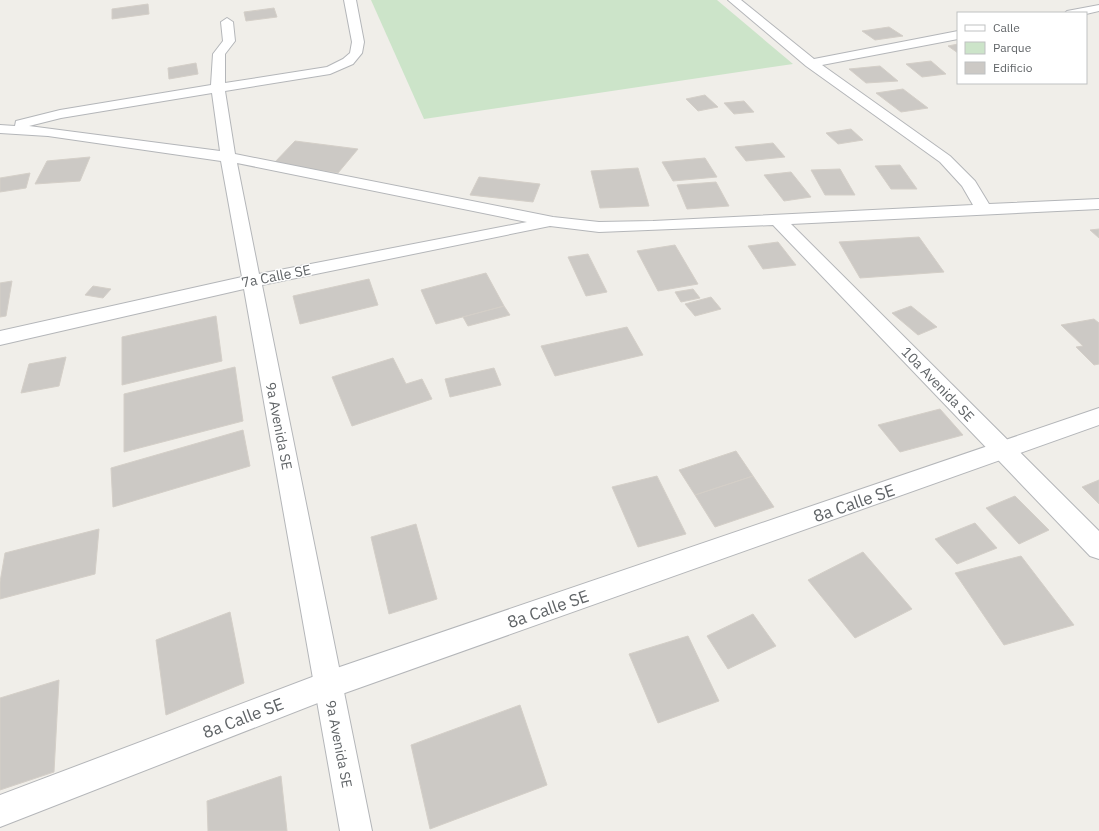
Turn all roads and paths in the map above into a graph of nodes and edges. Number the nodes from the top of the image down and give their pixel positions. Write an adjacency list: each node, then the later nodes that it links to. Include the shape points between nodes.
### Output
1 (350, 0): 8 (street, via 359,44 356,53 347,62 330,70)
2 (734, 0): 7 (street)
3 (1099, 8): 4 (street)
4 (1077, 12)
5 (227, 22): 8 (street, 9a Avenida SE, via 229,41 219,54)
6 (957, 35): 7 (street)
7 (811, 63): 12 (street, via 945,159 969,184)
8 (218, 89): 9 (street, via 60,114); 10 (street, 9a Avenida SE)
9 (1, 129): 10 (street, via 48,132)
10 (228, 158): 14 (street); 15 (street, 9a Avenida SE)
11 (1099, 204): 12 (street)
12 (984, 210): 13 (street)
13 (777, 220): 14 (street, via 615,226); 18 (street, 10a Avenida SE)
14 (553, 222): 15 (street, 7a Calle SE)
15 (252, 281): 16 (street, 7a Calle SE); 20 (street, 9a Avenida SE)
16 (0, 338)
17 (1099, 416): 18 (street, 8a Calle SE)
18 (1003, 451): 19 (street, 10a Avenida SE); 20 (street, 8a Calle SE)
19 (1099, 548)
20 (328, 685): 21 (street, 8a Calle SE); 22 (street, 9a Avenida SE)
21 (0, 811)
22 (356, 831)

